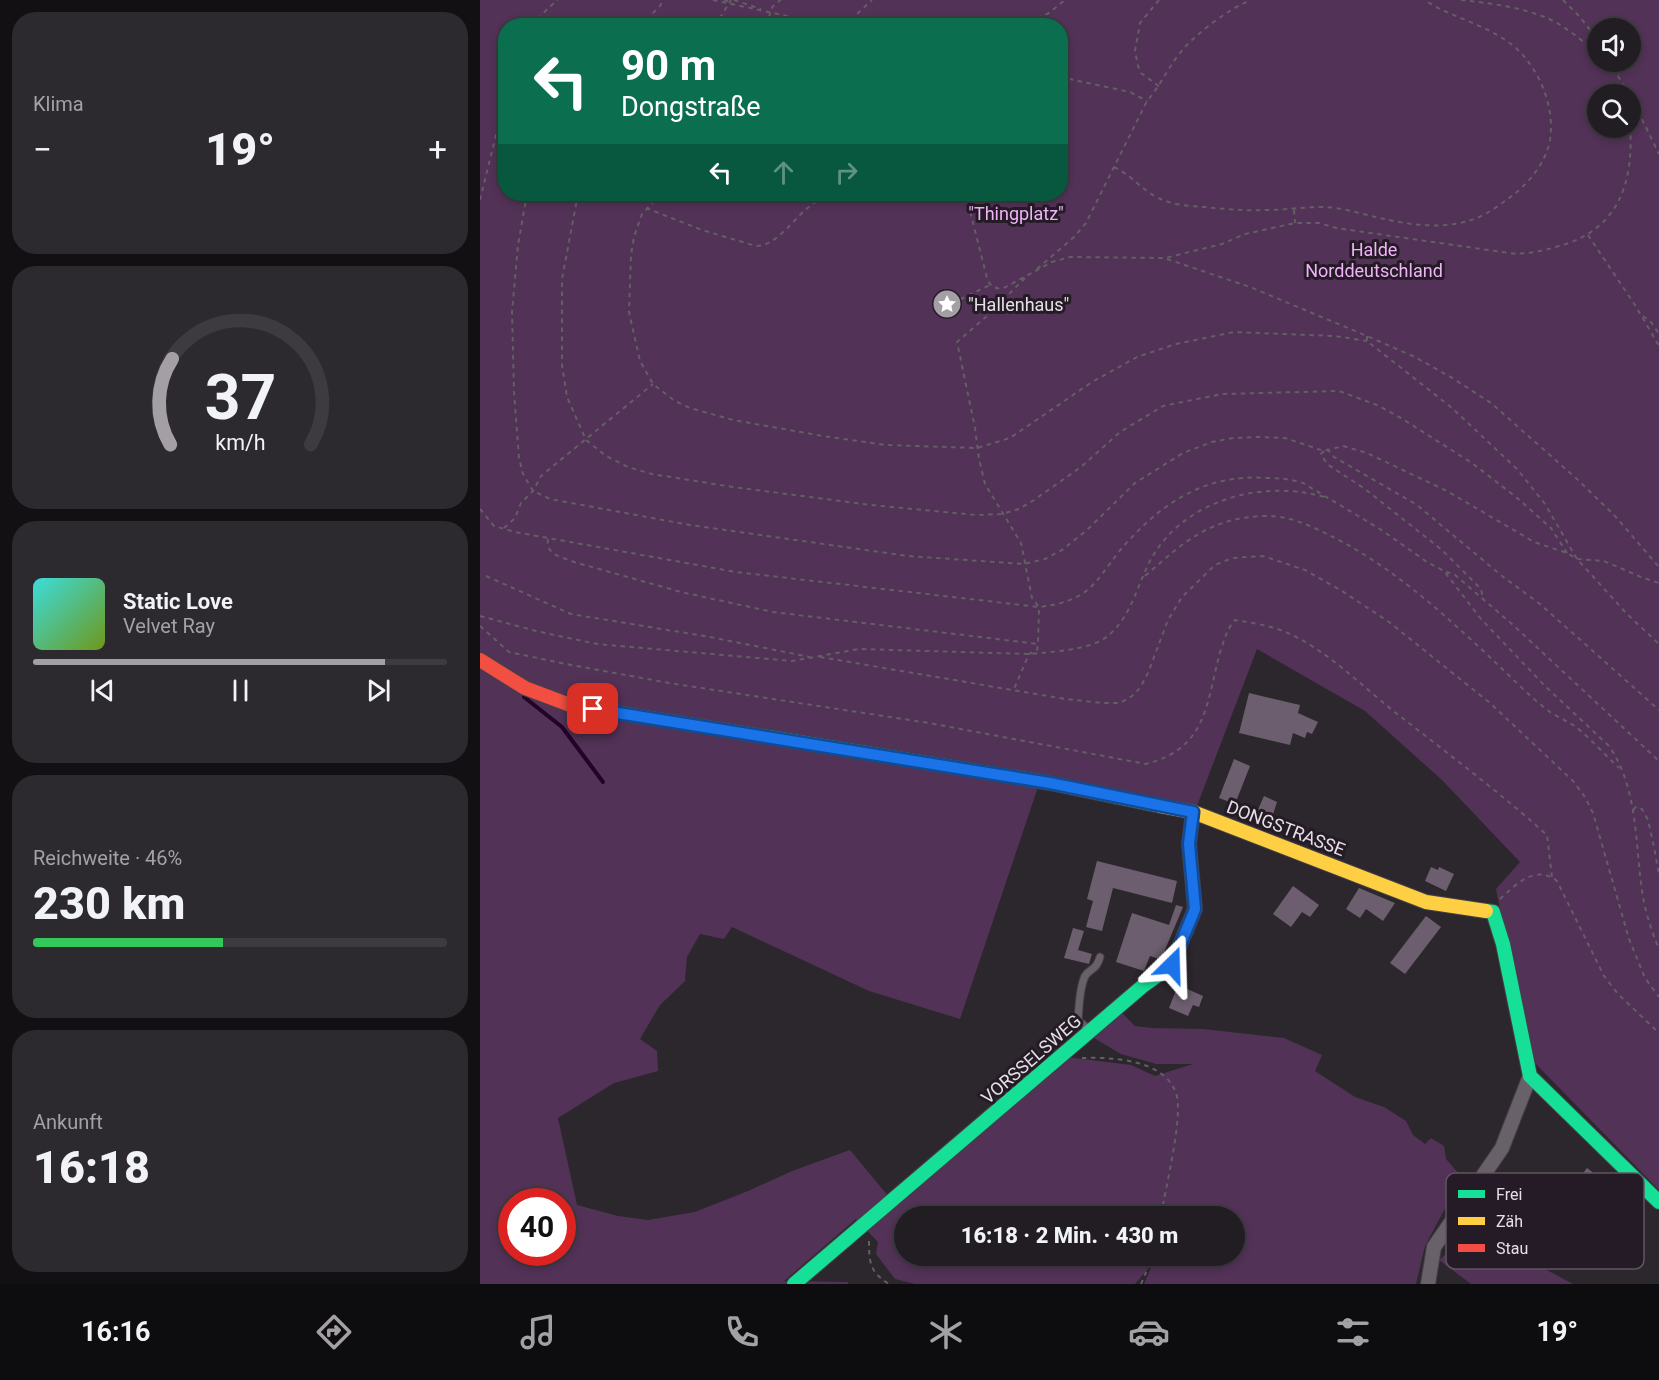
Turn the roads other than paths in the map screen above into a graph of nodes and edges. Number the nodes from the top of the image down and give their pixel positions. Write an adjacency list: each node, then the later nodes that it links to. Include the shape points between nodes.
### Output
1 (480, 660): 2 (street, DONGSTRASSE, via 525,688 570,705 1050,783)
2 (1193, 812): 4 (street, VORSSELSWEG, via 1189,844 1195,909 1172,965); 5 (street, DONGSTRASSE, via 1426,902 1493,912)
3 (1100, 957): 4 (lane, via 1097,966 1086,975 1080,999 1078,1021)
4 (1091, 1031): 11 (street, VORSSELSWEG)
5 (1530, 1076): 6 (street, via 1502,1148); 7 (street)
6 (1485, 1173)
7 (1629, 1173)
8 (1644, 1187): 9 (street)
9 (1659, 1202)
10 (1446, 1230): 12 (street, via 1434,1247)
11 (794, 1284)
12 (1428, 1284)

